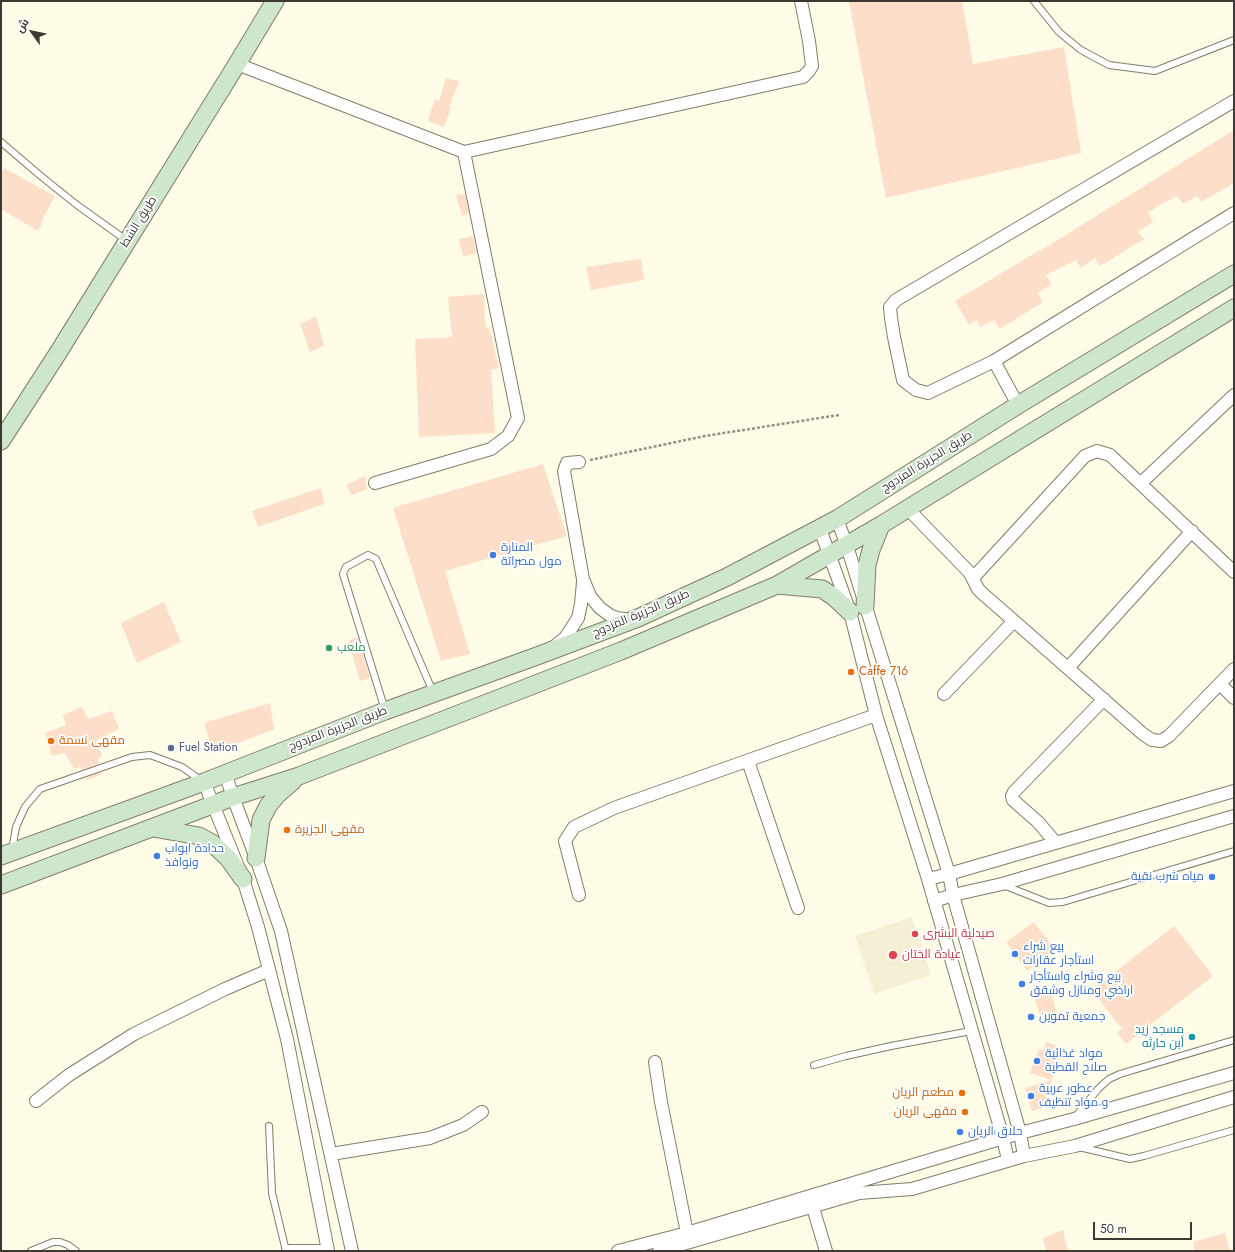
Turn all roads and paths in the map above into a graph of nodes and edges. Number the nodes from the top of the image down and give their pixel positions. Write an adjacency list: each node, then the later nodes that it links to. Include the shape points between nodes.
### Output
1 (275, 1): 5 (main road, طريق الشط)
2 (801, 1): 8 (street, via 812,66 803,76)
3 (1034, 1): 4 (lane, via 1059,32 1081,50 1109,65 1155,71)
4 (1234, 40)
5 (237, 64): 8 (street); 10 (main road, طريق الشط)
6 (1234, 101): 13 (street, via 896,300 890,307 903,380 916,390 928,393)
7 (1, 142): 10 (lane, via 71,200)
8 (464, 152): 19 (street, via 518,418 508,436 491,449)
9 (1234, 213): 13 (street)
10 (128, 241): 17 (main road, طريق الشط)
11 (1234, 274): 15 (main road, طريق الجزيرة المزدوج)
12 (1234, 308): 21 (main road)
13 (994, 362): 15 (street)
14 (1234, 395): 20 (street)
15 (1018, 405): 22 (main road, طريق الجزيرة المزدوج)
16 (838, 415): 18 (path, via 705,436)
17 (1, 441)
18 (579, 462): 30 (street, via 567,463 564,471)
19 (375, 483)
20 (1141, 483): 25 (street); 29 (street, via 1110,454 1097,451 1085,456)
21 (908, 509): 23 (main road); 29 (street)
22 (837, 519): 24 (main road, طريق الجزيرة المزدوج); 26 (street)
23 (881, 525): 26 (main road); 32 (main road, via 871,550)
24 (820, 529): 27 (street); 33 (main road, طريق الجزيرة المزدوج, via 727,578)
25 (1192, 532): 28 (street); 36 (street)
26 (847, 546): 27 (main road); 32 (street)
27 (829, 556): 31 (main road); 32 (street)
28 (1233, 567)
29 (973, 578): 34 (street, via 978,589)
30 (583, 579): 33 (street, via 590,596 611,616 624,620); 35 (street, via 582,604 573,627 565,638)
31 (777, 584): 32 (main road, via 822,589); 47 (main road, via 621,651)
32 (857, 609): 44 (street); 58 (street)
33 (638, 618): 35 (main road, طريق الجزيرة المزدوج)
34 (1014, 621): 36 (street); 40 (street)
35 (538, 656): 39 (main road, طريق الجزيرة المزدوج)
36 (1068, 668): 42 (street)
37 (1234, 669): 38 (street)
38 (1220, 684): 41 (street); 42 (street, via 1162,741 1147,738)
39 (434, 693): 43 (main road, طريق الجزيرة المزدوج); 43 (lane, via 376,558 368,555 346,567 343,574)
40 (944, 694)
41 (1234, 698)
42 (1104, 699): 54 (street, via 1012,796 1013,800 1038,822)
43 (385, 710): 46 (main road, طريق الجزيرة المزدوج)
44 (876, 715): 45 (street); 60 (street)
45 (748, 761): 63 (street, via 614,808 574,827 565,841); 66 (street)
46 (226, 773): 48 (main road, طريق الجزيرة المزدوج); 50 (street)
47 (299, 776): 50 (main road); 57 (main road, via 268,806 261,820)
48 (204, 782): 51 (street); 56 (main road, طريق الجزيرة المزدوج); 56 (lane, via 182,767 150,755 132,757 40,789 25,807)
49 (1234, 791): 54 (street)
50 (233, 797): 51 (main road); 57 (street)
51 (213, 805): 53 (main road); 59 (street)
52 (1234, 816): 61 (street)
53 (151, 828): 59 (main road, via 199,836 212,843 228,858); 62 (main road)
54 (1056, 843): 58 (street)
55 (1234, 851): 61 (lane, via 1063,902 1049,903)
56 (6, 854)
57 (256, 858): 82 (street, via 281,932)
58 (949, 874): 60 (street); 64 (street)
59 (243, 879): 67 (street)
60 (928, 879): 65 (street)
61 (1002, 884): 64 (street)
62 (1, 885)
63 (578, 895)
64 (953, 895): 65 (street); 79 (street)
65 (934, 901): 68 (street)
66 (798, 908)
67 (269, 970): 74 (street, via 134,1034 69,1075); 88 (street, via 287,1039)
68 (972, 1031): 71 (lane, via 891,1046); 80 (street)
69 (1234, 1040): 76 (lane, via 1109,1079)
70 (655, 1062): 86 (street)
71 (814, 1065)
72 (1234, 1073): 76 (street)
73 (1234, 1097): 81 (street)
74 (36, 1101)
75 (482, 1112): 82 (street, via 463,1125 430,1138)
76 (1074, 1120): 79 (street)
77 (269, 1126): 87 (lane, via 272,1192)
78 (1234, 1130): 81 (lane, via 1130,1159)
79 (1020, 1133): 80 (street); 83 (street)
80 (1002, 1138): 84 (street); 85 (street)
81 (1075, 1146): 83 (street)
82 (331, 1154): 91 (street)
83 (1024, 1156): 84 (street)
84 (1008, 1160): 85 (street, via 912,1189 859,1193)
85 (811, 1201): 86 (street); 93 (street); 94 (street)
86 (687, 1233): 92 (street)
87 (285, 1250): 88 (lane)
88 (328, 1250)
89 (31, 1251): 90 (lane, via 53,1242 68,1245)
90 (76, 1251)
91 (352, 1251)
92 (618, 1251)
93 (658, 1251)
94 (826, 1251)

